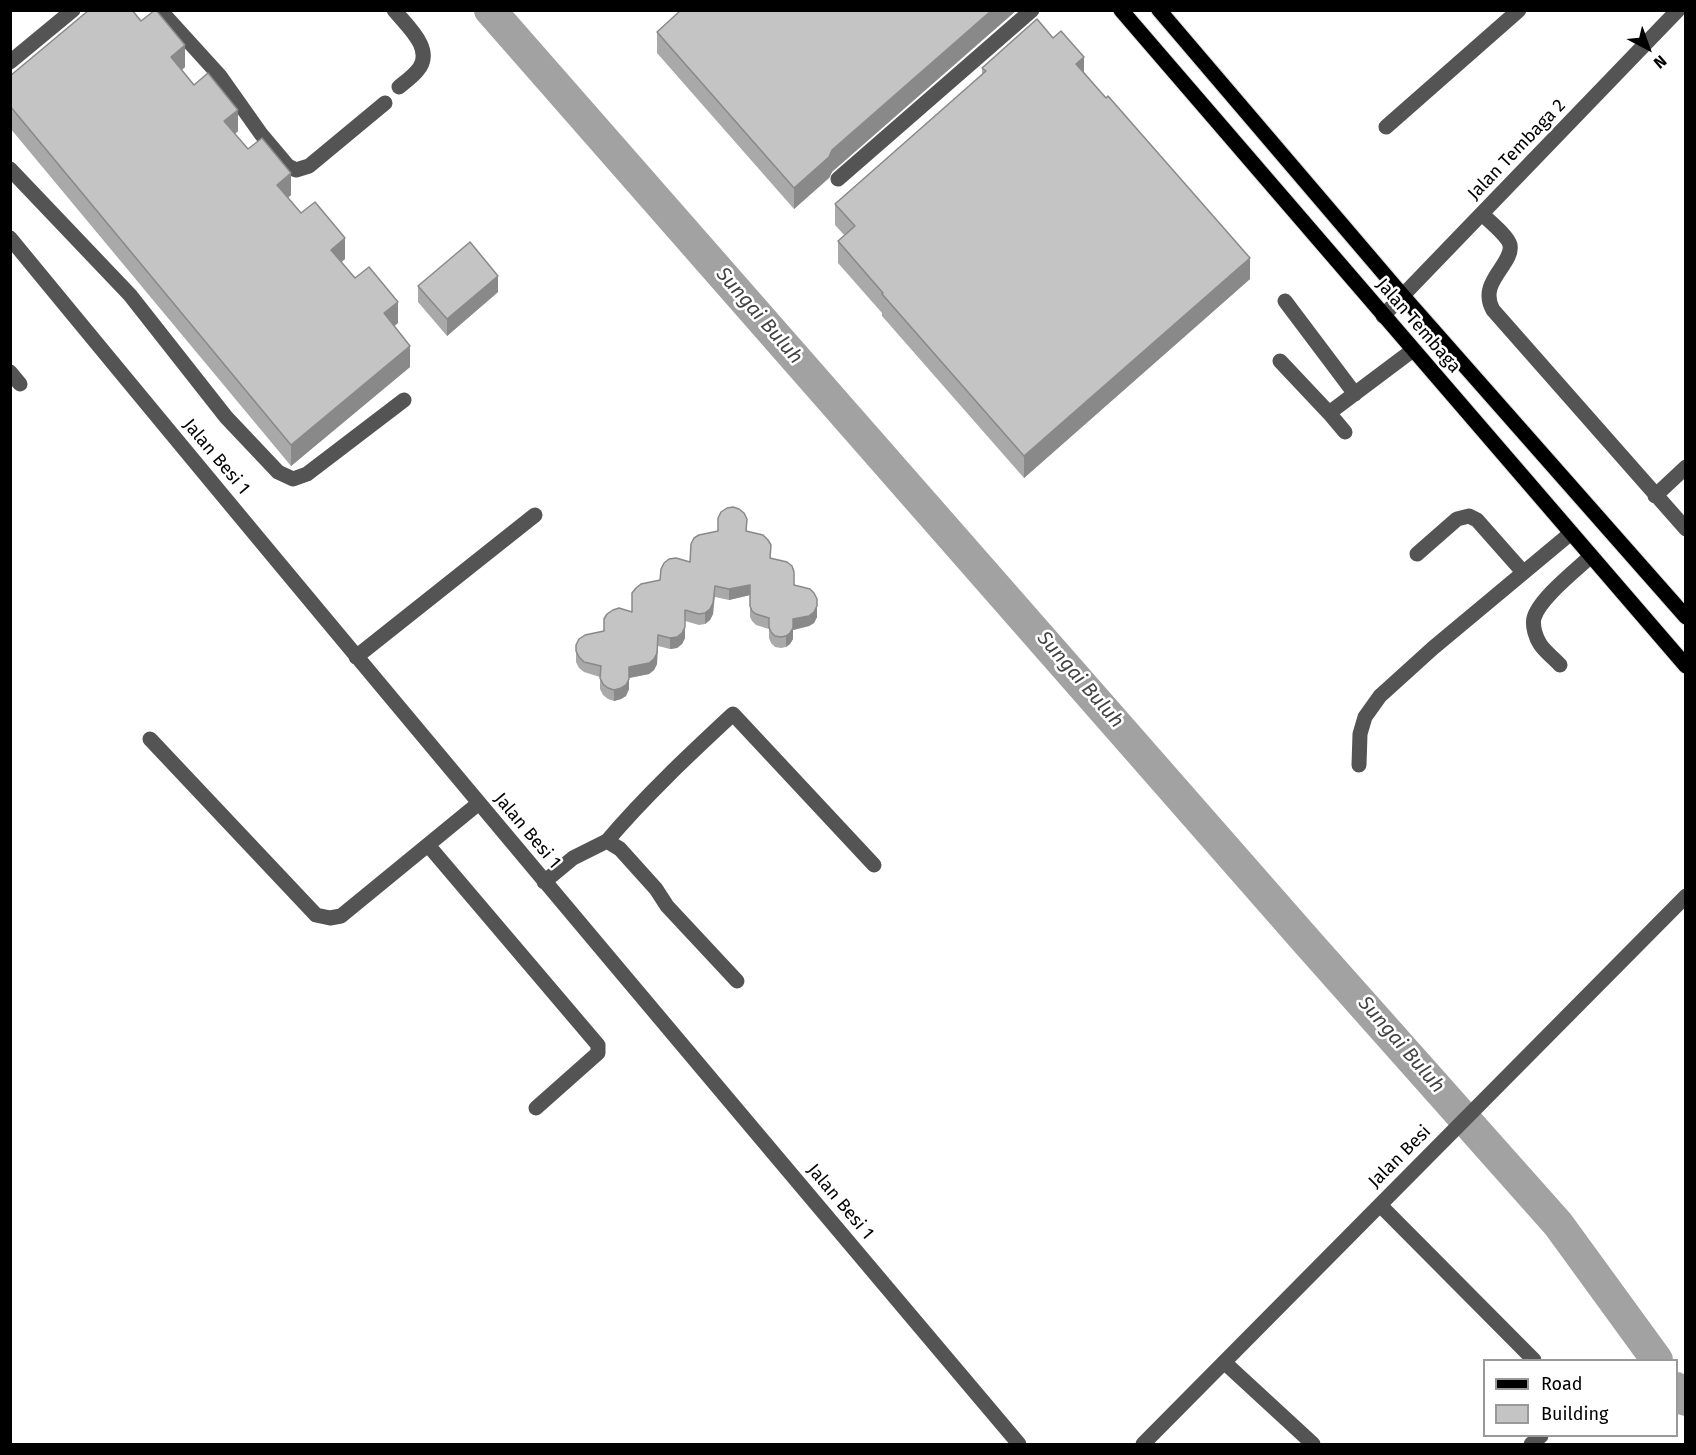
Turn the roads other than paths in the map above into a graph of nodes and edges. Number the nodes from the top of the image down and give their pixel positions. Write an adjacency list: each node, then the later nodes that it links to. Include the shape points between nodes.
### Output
1 (73, 10): 9 (street)
2 (160, 10): 11 (street, via 220,76 288,166 296,170 309,166)
3 (394, 10): 10 (street, via 420,41 424,54 419,69)
4 (1032, 10): 14 (street)
5 (1121, 10): 19 (main road, Jalan Tembaga)
6 (1159, 10): 17 (main road, Jalan Tembaga)
7 (1519, 10): 12 (street)
8 (1678, 10): 15 (street, Jalan Tembaga 2)
9 (10, 62)
10 (399, 87)
11 (385, 103)
12 (1386, 127)
13 (10, 169): 23 (street, via 130,296 226,417 278,472 293,479 307,474)
14 (838, 179)
15 (1482, 214): 17 (street, Jalan Tembaga 2); 27 (street, via 1510,246 1488,293 1493,310)
16 (10, 238): 35 (street, Jalan Besi 1)
17 (1403, 296): 19 (street, Jalan Tembaga 2); 34 (main road, Jalan Tembaga)
18 (1285, 301): 22 (street)
19 (1383, 316): 20 (main road, Jalan Tembaga)
20 (1413, 350): 22 (street); 30 (main road, Jalan Tembaga)
21 (1280, 361): 24 (street)
22 (1355, 394): 24 (street)
23 (404, 399)
24 (1329, 413): 25 (street)
25 (1345, 432)
26 (1686, 466): 27 (street)
27 (1655, 496): 29 (street)
28 (535, 515): 35 (street)
29 (1686, 529)
30 (1571, 533): 32 (main road, Jalan Tembaga); 33 (street)
31 (1417, 554): 33 (street, via 1457,519 1469,516 1477,520)
32 (1591, 556): 36 (street, via 1561,583 1534,618 1540,644); 37 (main road, Jalan Tembaga)
33 (1522, 573): 39 (street, via 1380,696 1365,717)
34 (1686, 617)
35 (356, 657): 40 (street, Jalan Besi 1)
36 (1560, 665)
37 (1686, 666)
38 (150, 739): 42 (street, via 316,915 341,916)
39 (1359, 765)
40 (479, 803): 42 (street); 44 (street, Jalan Besi 1)
41 (607, 841): 43 (street, via 670,772 733,714); 44 (street, via 573,858); 46 (street, via 620,849)
42 (428, 845): 47 (street, via 598,1045 598,1053)
43 (874, 865)
44 (544, 882): 51 (street, Jalan Besi 1)
45 (1686, 896): 48 (street, Jalan Besi)
46 (737, 981)
47 (536, 1108)
48 (1380, 1205): 49 (street); 50 (street, Jalan Besi)
49 (1533, 1359)
50 (1224, 1362): 52 (street, Jalan Besi); 53 (street)
51 (1019, 1444)
52 (1143, 1444)
53 (1313, 1444)

